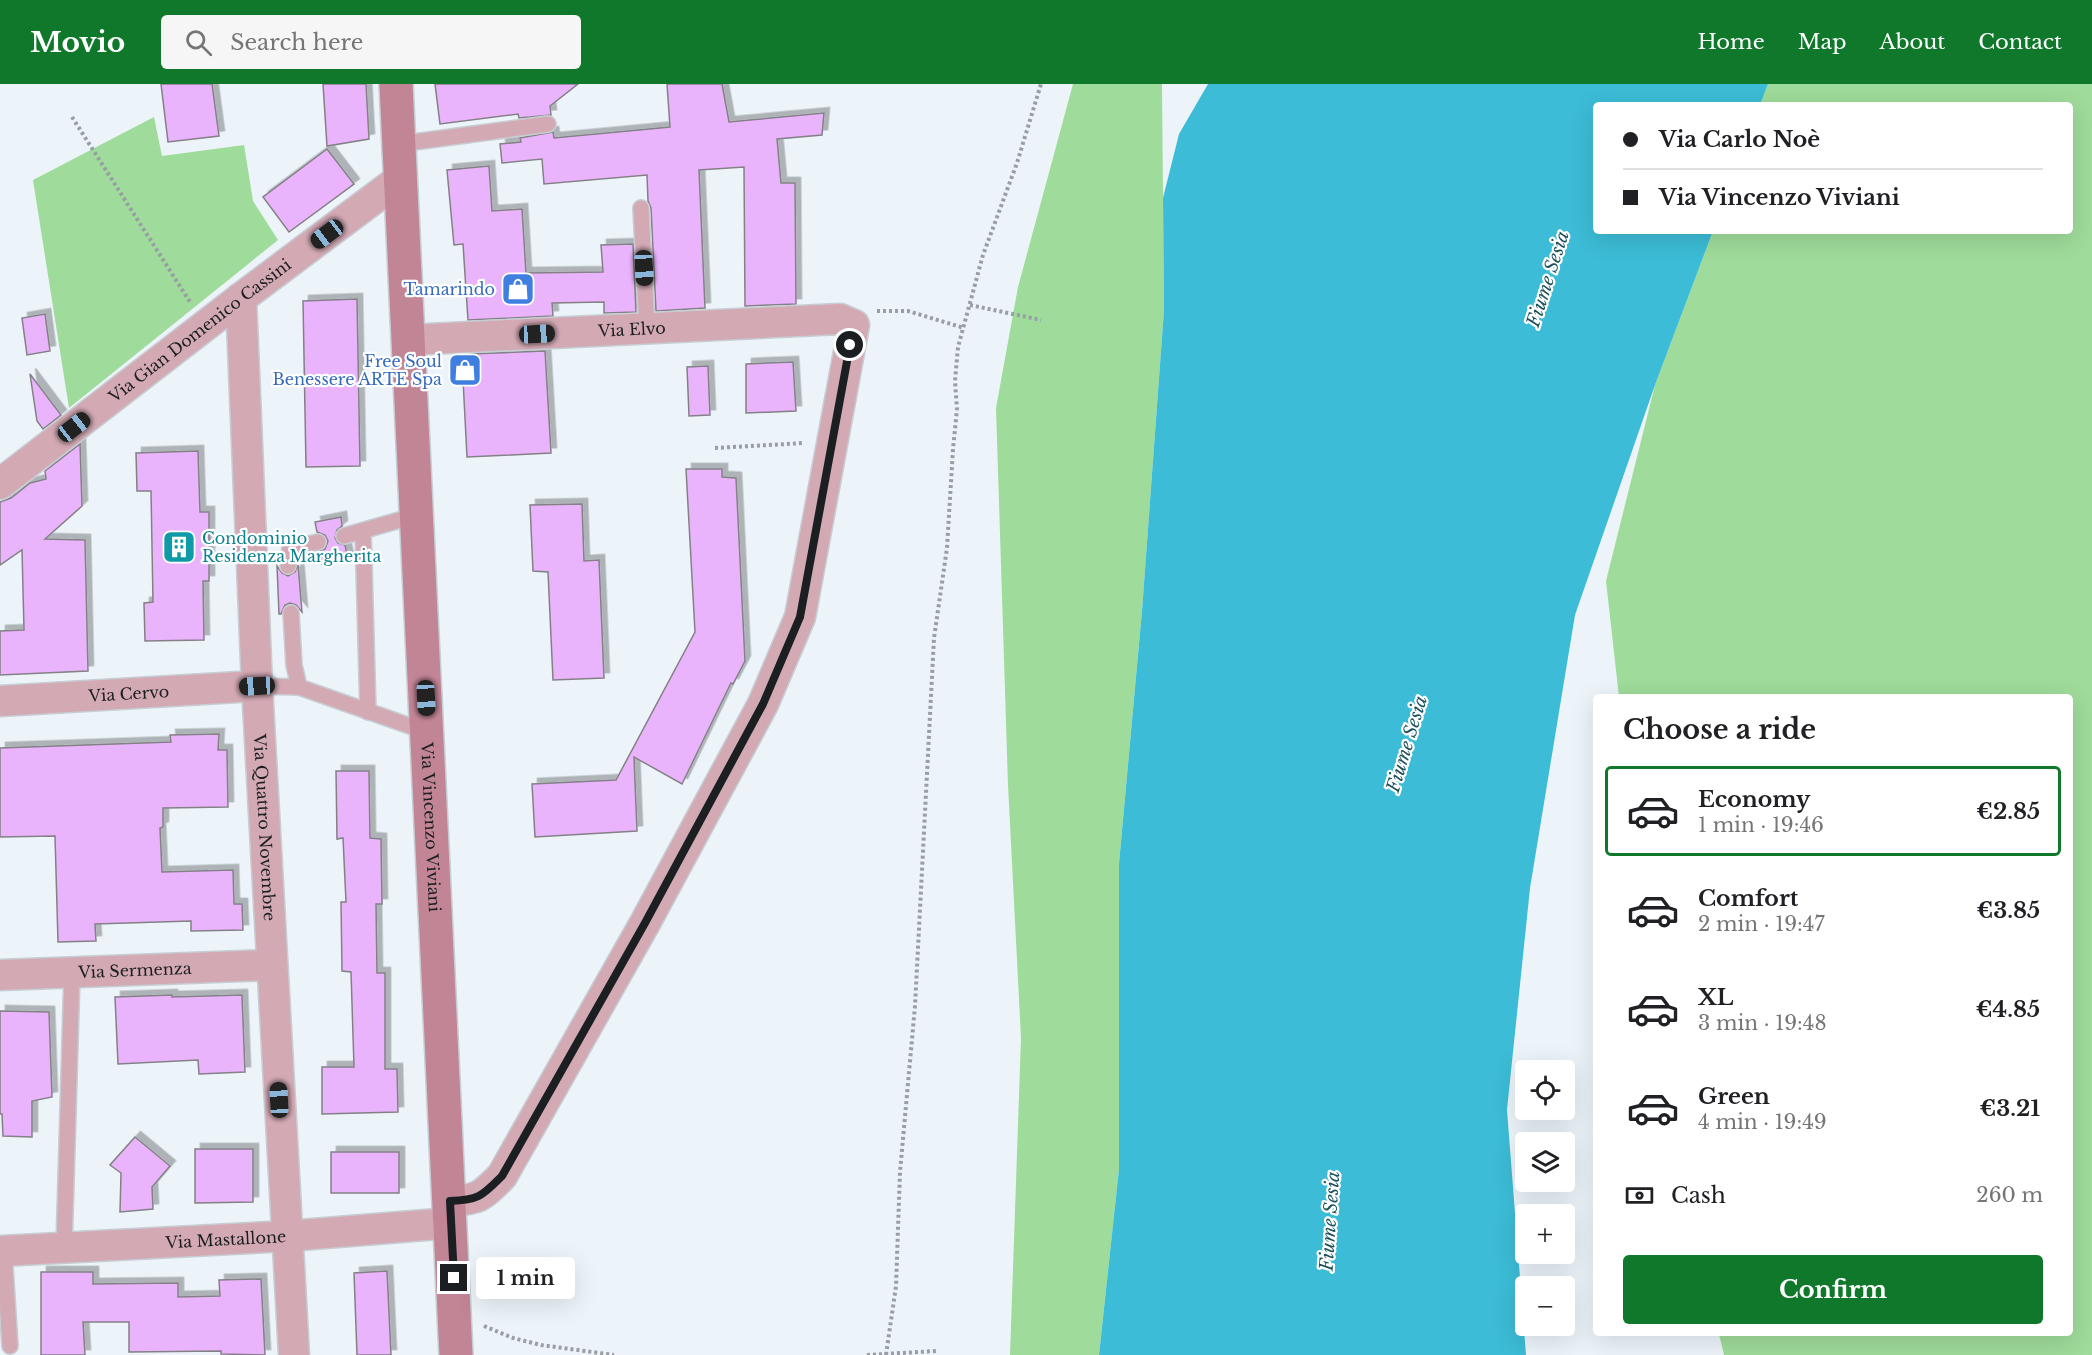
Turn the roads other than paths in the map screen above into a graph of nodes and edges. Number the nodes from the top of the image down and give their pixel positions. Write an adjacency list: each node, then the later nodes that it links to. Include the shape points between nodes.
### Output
1 (396, 84): 3 (main road, Via Vincenzo Viviani)
2 (548, 124): 3 (lane)
3 (399, 144): 4 (main road, Via Vincenzo Viviani)
4 (400, 179): 6 (street, Via Gian Domenico Cassini); 9 (main road, Via Vincenzo Viviani)
5 (641, 208): 8 (lane)
6 (241, 298): 10 (street, Via Gian Domenico Cassini); 17 (street, Via Quattro Novembre)
7 (854, 325): 8 (street, Via Elvo, via 840,319); 25 (street, Via Mastallone, via 800,617 763,704 502,1176 485,1193)
8 (647, 328): 9 (street, Via Elvo)
9 (408, 340): 11 (main road, Via Vincenzo Viviani)
10 (0, 484)
11 (417, 515): 12 (lane); 21 (main road, Via Vincenzo Viviani)
12 (363, 531): 13 (lane); 20 (lane)
13 (344, 536)
14 (318, 542): 15 (lane, via 290,548)
15 (288, 566)
16 (291, 613): 18 (lane)
17 (257, 686): 18 (lane); 19 (street, Via Cervo); 22 (street, Via Quattro Novembre)
18 (299, 687): 20 (lane)
19 (0, 701)
20 (368, 712): 21 (lane)
21 (427, 732): 25 (main road, Via Vincenzo Viviani)
22 (271, 965): 23 (street, Via Sermenza); 26 (street, Via Quattro Novembre)
23 (72, 973): 24 (street, Via Sermenza); 27 (lane)
24 (0, 975)
25 (451, 1212): 26 (street, Via Mastallone); 31 (main road, Via Vincenzo Viviani)
26 (288, 1236): 27 (street, Via Mastallone); 30 (street, Via Quattro Novembre)
27 (64, 1248): 28 (street, Via Mastallone)
28 (2, 1251): 29 (lane)
29 (10, 1346)
30 (294, 1355)
31 (456, 1355)

